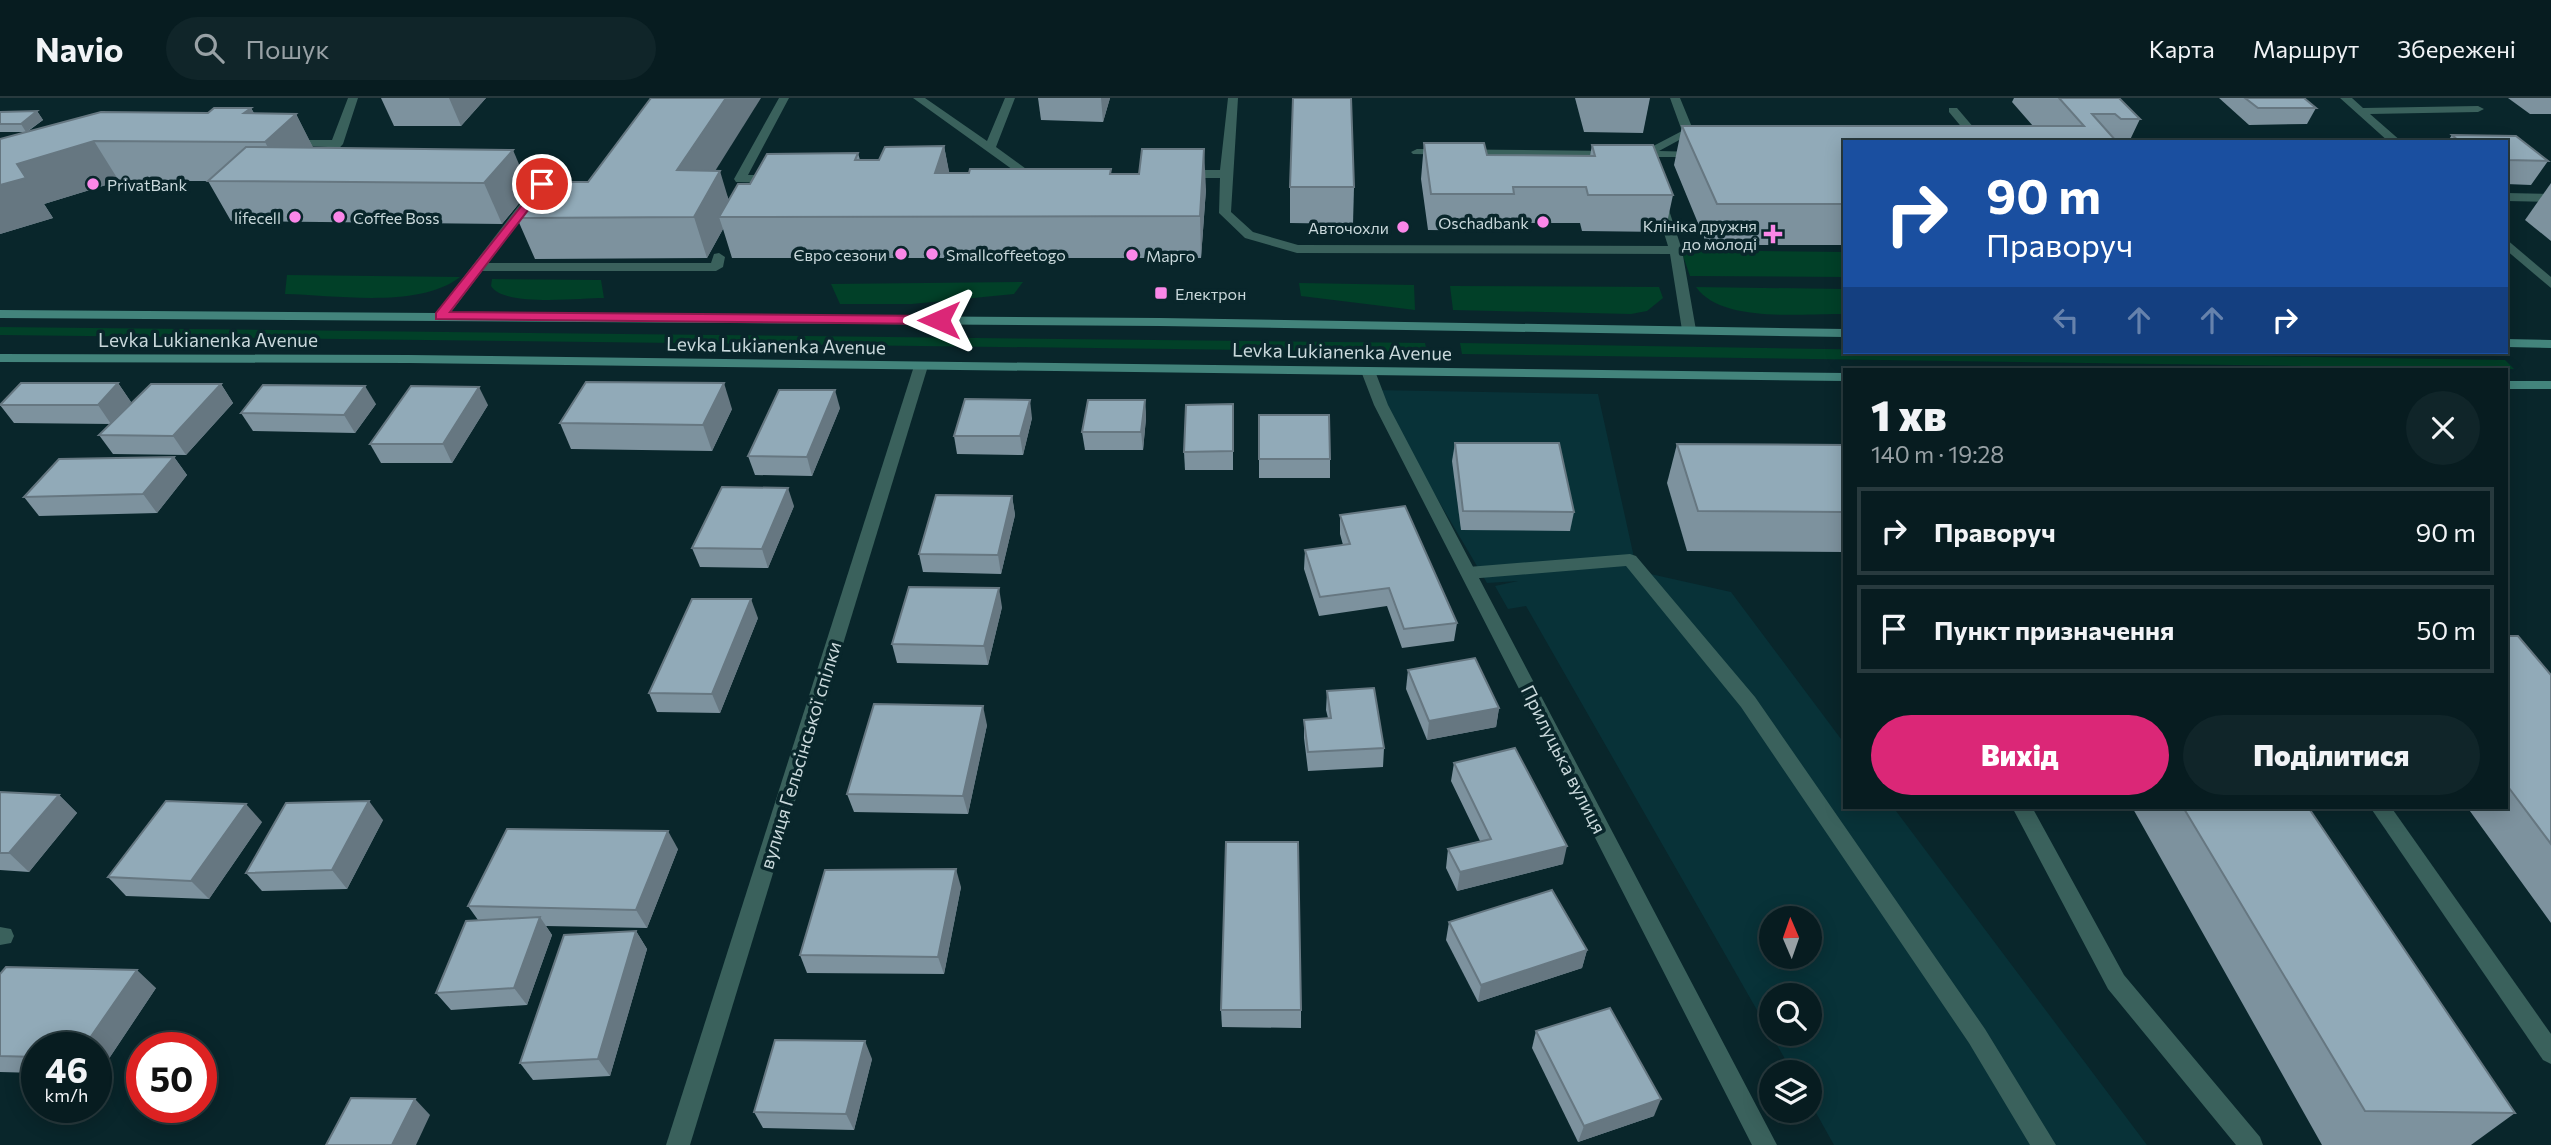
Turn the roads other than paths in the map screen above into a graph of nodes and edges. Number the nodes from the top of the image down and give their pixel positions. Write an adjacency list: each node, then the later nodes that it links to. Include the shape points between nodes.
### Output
1 (353, 98): 14 (street)
2 (784, 98): 23 (street, via 740,179 761,184)
3 (918, 98): 15 (street)
4 (1010, 98): 15 (street)
5 (1233, 98): 20 (street)
6 (1675, 98): 18 (street, via 1688,132)
7 (2345, 98): 10 (street)
8 (2463, 98): 10 (street, via 2478,109)
9 (1953, 110): 11 (street)
10 (2363, 111): 12 (street)
11 (1978, 140)
12 (2394, 140)
13 (271, 142): 14 (street)
14 (337, 144): 22 (street)
15 (989, 149): 21 (street, via 1033,174)
16 (1417, 152): 18 (street)
17 (1711, 155): 18 (street)
18 (1646, 160)
19 (1161, 174): 20 (street)
20 (1226, 174): 29 (street, via 1225,213 1250,236 1297,249)
21 (999, 175)
22 (306, 178)
23 (791, 179)
24 (491, 182): 31 (street, via 542,184)
25 (1656, 190): 29 (street)
26 (2508, 197): 27 (street)
27 (2551, 198)
28 (2508, 245): 32 (street)
29 (1676, 250): 35 (street)
30 (719, 257): 31 (street, via 716,267)
31 (481, 267): 34 (street)
32 (2551, 284)
33 (0, 314): 34 (main road, Levka Lukianenka Avenue)
34 (441, 316): 35 (main road, Levka Lukianenka Avenue)
35 (1689, 330): 36 (main road, Levka Lukianenka Avenue)
36 (1843, 333)
37 (2508, 343): 38 (main road)
38 (2551, 344)
39 (0, 358): 40 (main road, Levka Lukianenka Avenue)
40 (921, 366): 41 (main road, Levka Lukianenka Avenue); 49 (street, вулиця Гельсінської спілки)
41 (1368, 371): 42 (main road, Levka Lukianenka Avenue); 45 (street, Прилуцька вулиця)
42 (1843, 377)
43 (2508, 385): 44 (main road)
44 (2551, 385)
45 (1468, 573): 50 (street, Прилуцька вулиця); 51 (street, via 1630,561 1748,702 1977,1036)
46 (2023, 809): 52 (street, via 2116,982)
47 (2381, 809): 48 (street)
48 (2551, 1053)
49 (678, 1145)
50 (1765, 1145)
51 (2044, 1145)
52 (2251, 1145)

